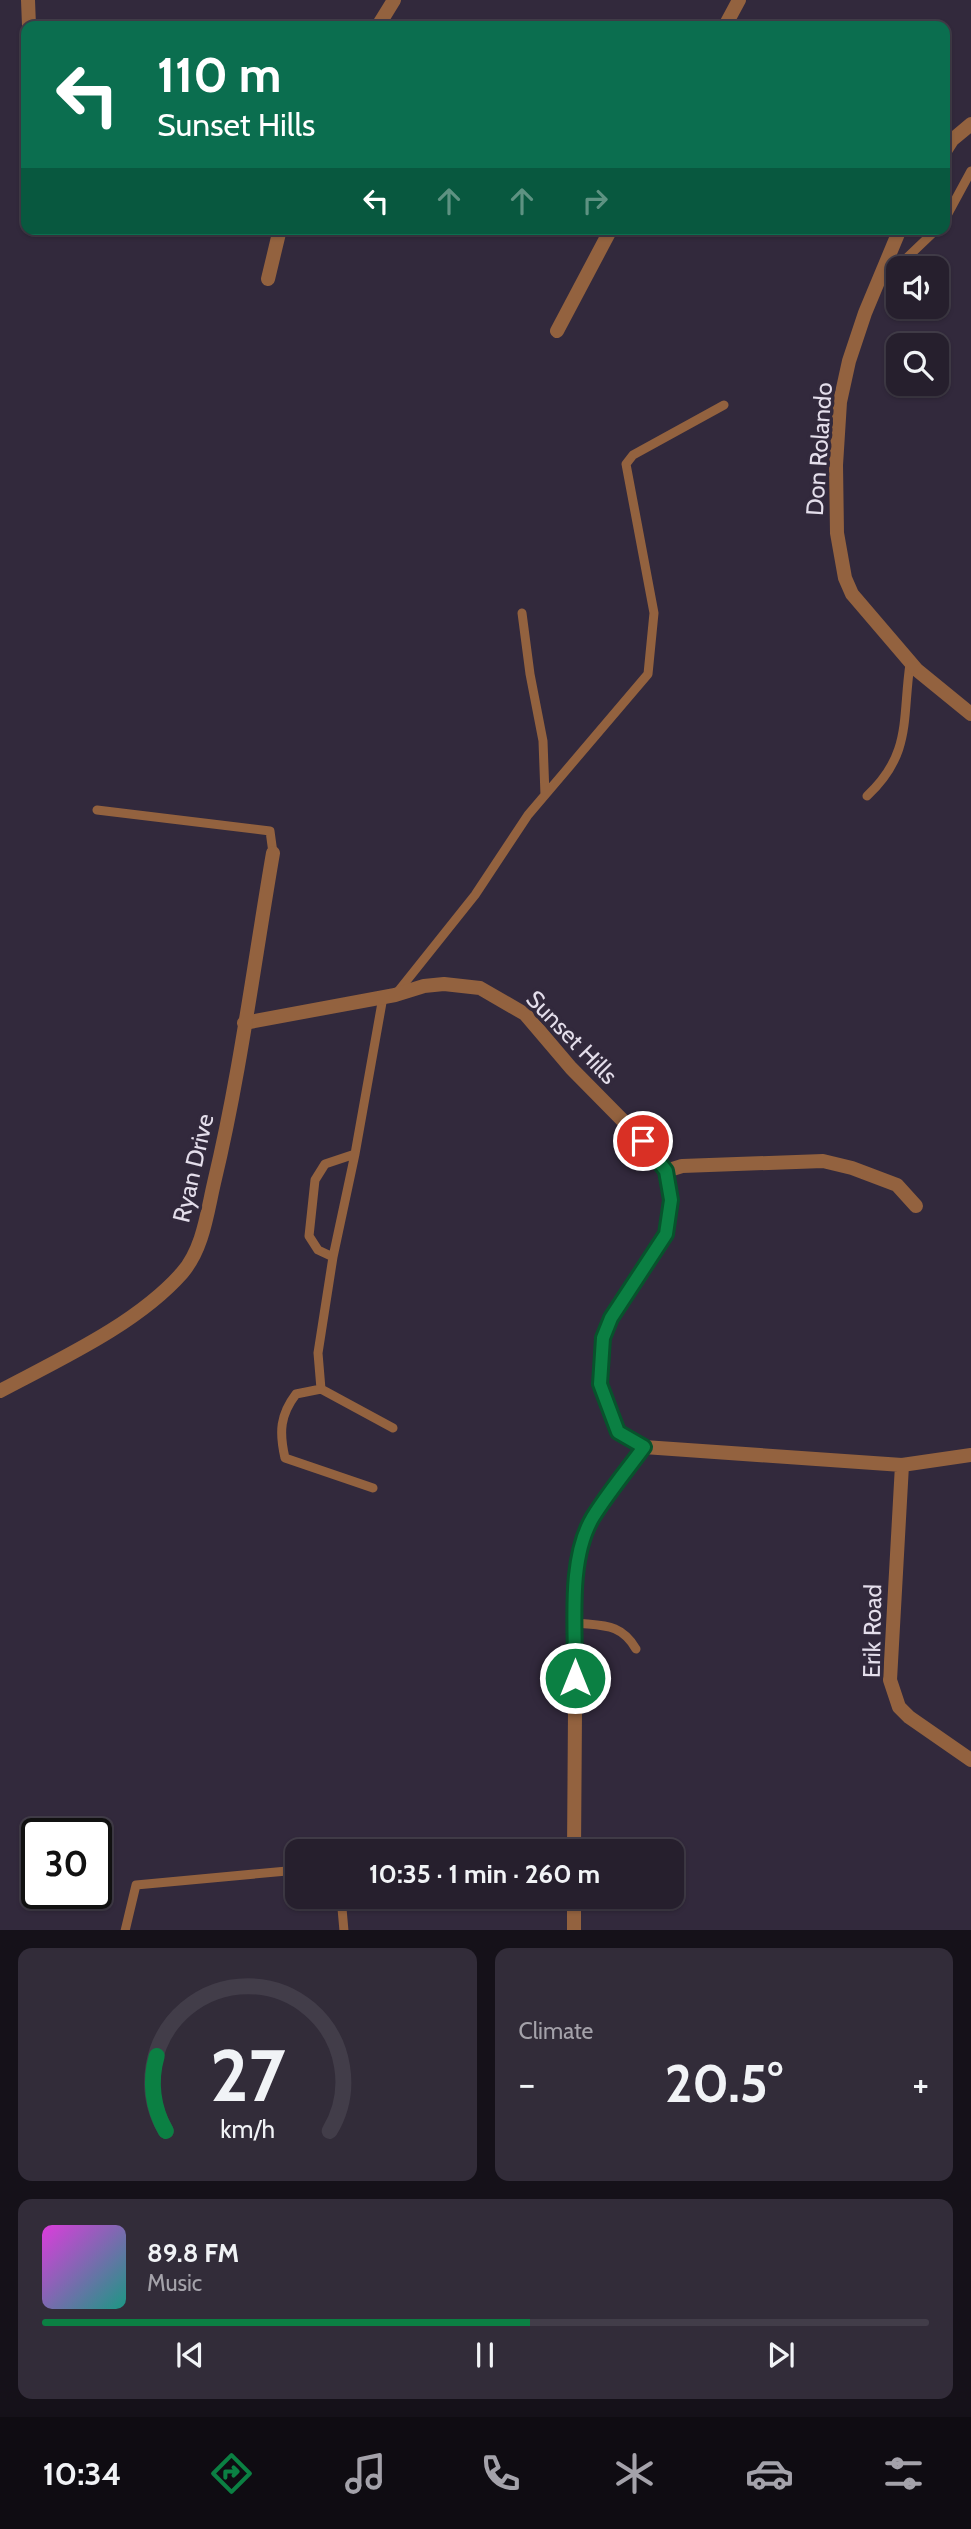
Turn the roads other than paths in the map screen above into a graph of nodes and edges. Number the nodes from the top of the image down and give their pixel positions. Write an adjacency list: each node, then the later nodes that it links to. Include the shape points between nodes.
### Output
1 (28, 0): 4 (street)
2 (394, 0): 5 (street)
3 (739, 0): 6 (street)
4 (29, 21)
5 (381, 21)
6 (728, 21)
7 (971, 124): 8 (street)
8 (950, 142)
9 (971, 171): 10 (lane)
10 (950, 210)
11 (279, 235): 16 (street)
12 (608, 235): 17 (street)
13 (897, 235): 15 (street, Don Rolando)
14 (931, 235): 15 (lane, via 893,271)
15 (882, 272): 20 (street, Don Rolando, via 849,361 840,402 835,465 837,533 852,594)
16 (268, 279)
17 (557, 331)
18 (724, 405): 22 (lane, via 633,455 626,464 654,613 648,674)
19 (522, 613): 22 (lane, via 543,741)
20 (910, 664): 21 (street, Don Rolando); 23 (lane, via 897,757)
21 (971, 714)
22 (545, 795): 26 (lane, via 475,895)
23 (867, 796)
24 (97, 810): 25 (lane, via 270,831)
25 (273, 853): 27 (street, Ryan Drive)
26 (389, 996): 27 (street, Sunset Hills); 28 (lane); 29 (street, Sunset Hills, via 444,984 480,988 508,1002 525,1014)
27 (244, 1023): 33 (street, Ryan Drive, via 201,1239 185,1270 165,1291 105,1334)
28 (355, 1154): 31 (lane); 31 (lane, via 325,1164 315,1180 309,1236 318,1250)
29 (666, 1171): 30 (street, via 682,1166 823,1161 897,1185); 35 (street, via 671,1200 666,1234 611,1318 603,1338 600,1384 618,1432)
30 (916, 1206)
31 (334, 1257): 32 (lane, via 318,1353)
32 (321, 1389): 34 (lane); 38 (lane, via 296,1394 285,1409 280,1438 285,1458)
33 (0, 1391)
34 (393, 1428)
35 (644, 1447): 37 (street); 39 (street, via 592,1518 582,1542 576,1571)
36 (971, 1455): 37 (street)
37 (902, 1465): 41 (street, Erik Road, via 890,1680 899,1707 909,1717)
38 (373, 1488)
39 (576, 1623): 40 (lane, via 612,1627 629,1637); 42 (street)
40 (636, 1649)
41 (971, 1760)
42 (574, 1839)
43 (285, 1871): 46 (lane, via 136,1885)
44 (342, 1909): 47 (lane)
45 (574, 1909): 48 (street)
46 (125, 1930)
47 (344, 1930)
48 (574, 1930)

